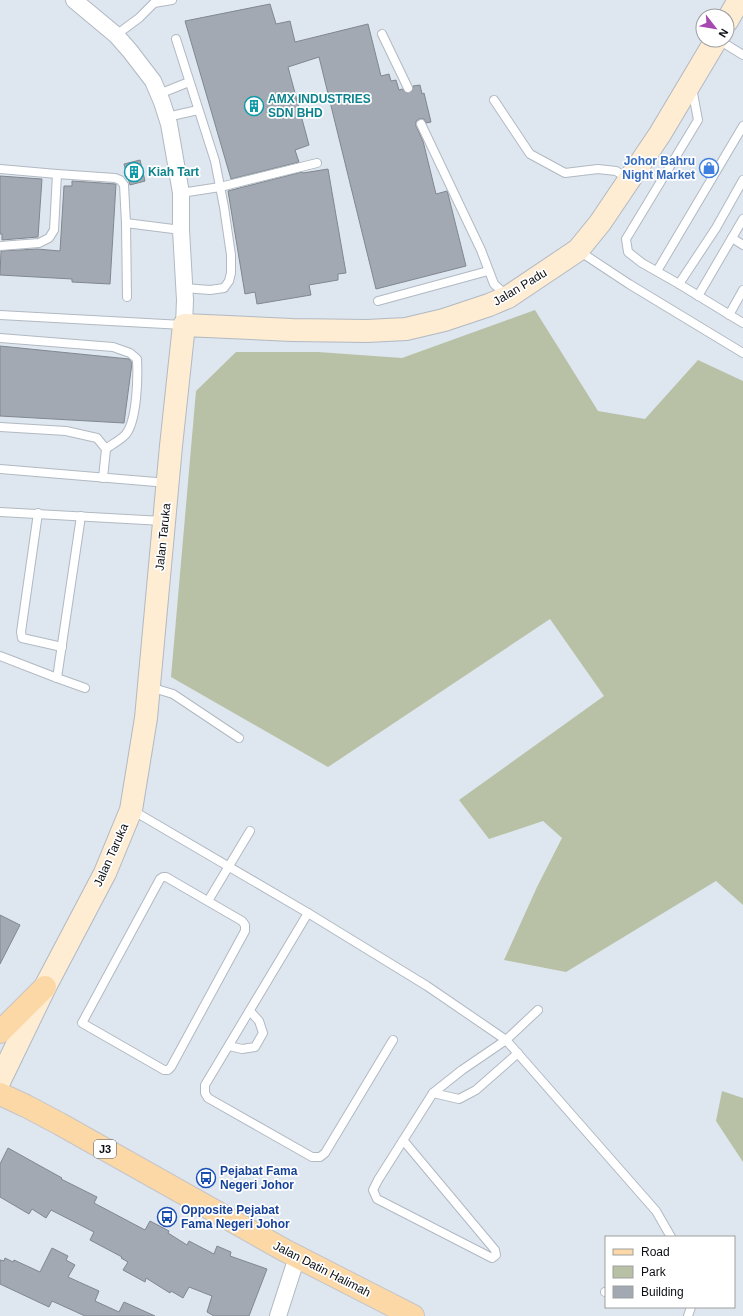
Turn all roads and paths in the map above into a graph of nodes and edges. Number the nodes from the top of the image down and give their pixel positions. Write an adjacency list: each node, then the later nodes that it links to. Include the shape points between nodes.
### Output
1 (74, 0): 5 (street, Jalan Taruka)
2 (172, 0): 3 (lane)
3 (151, 2): 5 (lane, via 139,18)
4 (382, 34): 12 (lane)
5 (116, 36): 13 (street, Jalan Taruka, via 153,81)
6 (176, 39): 10 (lane)
7 (712, 48): 11 (street, Jalan Padu)
8 (731, 48): 9 (lane)
9 (743, 55)
10 (189, 82): 13 (lane); 15 (lane)
11 (691, 82): 22 (street, Jalan Padu); 34 (lane, via 698,120 626,239 628,252)
12 (408, 88)
13 (159, 94): 16 (street, Jalan Taruka)
14 (494, 100): 22 (lane, via 530,154 565,173 598,169 616,171)
15 (198, 110): 16 (lane); 24 (lane)
16 (167, 117): 25 (street, Jalan Taruka)
17 (421, 124): 33 (lane, via 481,250)
18 (743, 126): 34 (lane)
19 (317, 163): 24 (lane)
20 (0, 169): 21 (lane)
21 (57, 174): 27 (lane, via 120,180 124,185); 31 (lane, via 54,230 50,238 39,243)
22 (629, 180): 32 (street, Jalan Padu)
23 (743, 180): 35 (lane, via 716,228)
24 (220, 187): 25 (lane); 36 (lane, via 231,255 229,281 224,288)
25 (181, 193): 28 (street, Jalan Taruka)
26 (743, 219): 29 (lane)
27 (126, 223): 28 (lane); 39 (lane)
28 (181, 230): 36 (street, Jalan Taruka)
29 (732, 238): 30 (lane); 38 (lane)
30 (743, 245)
31 (0, 246)
32 (578, 250): 40 (street, Jalan Padu); 47 (lane)
33 (488, 271): 40 (lane, via 494,284); 41 (lane)
34 (657, 271): 35 (lane)
35 (679, 284): 38 (lane)
36 (184, 288): 44 (street, Jalan Taruka)
37 (743, 290): 43 (lane)
38 (698, 296): 43 (lane)
39 (127, 297)
40 (508, 297): 44 (street, Jalan Padu, via 444,320 406,329 292,330)
41 (378, 301)
42 (0, 315): 44 (lane)
43 (729, 315): 45 (lane)
44 (184, 324): 52 (street, Jalan Taruka)
45 (743, 324)
46 (0, 338): 49 (lane, via 114,347 130,353 137,359 134,418 126,434)
47 (743, 353)
48 (0, 427): 49 (lane, via 66,431 97,438)
49 (106, 449): 51 (lane)
50 (0, 468): 51 (lane)
51 (103, 478): 52 (lane)
52 (168, 483): 56 (street, Jalan Taruka)
53 (0, 512): 54 (lane)
54 (38, 513): 55 (lane); 57 (lane, via 22,638)
55 (82, 516): 56 (lane); 57 (lane)
56 (164, 521): 60 (street, Jalan Taruka)
57 (62, 647): 59 (lane)
58 (0, 656): 59 (lane)
59 (57, 678): 61 (lane)
60 (149, 687): 62 (lane, via 173,694); 63 (street, Jalan Taruka)
61 (85, 688)
62 (239, 738)
63 (131, 810): 65 (lane); 68 (street, Jalan Taruka, via 105,873)
64 (250, 831): 65 (lane)
65 (229, 866): 66 (lane); 67 (lane)
66 (208, 902): 66 (lane, via 242,921 245,931 168,1070 82,1023 160,879 166,877)
67 (308, 913): 70 (lane); 73 (lane, via 427,986)
68 (46, 987): 71 (main road); 76 (street, Jalan Taruka)
69 (538, 1010): 73 (lane)
70 (250, 1012): 74 (lane); 74 (lane, via 258,1021 263,1033 255,1046 242,1049)
71 (0, 1032)
72 (393, 1040): 74 (lane, via 325,1153 320,1157 312,1157 208,1098 205,1085)
73 (506, 1040): 75 (lane); 77 (lane)
74 (229, 1046)
75 (518, 1053): 77 (lane, via 476,1090 459,1099); 80 (lane, via 656,1211)
76 (0, 1080)
77 (433, 1093): 79 (lane)
78 (0, 1094): 81 (main road, Jalan Datin Halimah / J3, via 60,1124)
79 (403, 1140): 79 (lane, via 378,1180 374,1190 377,1199 492,1258 496,1255 495,1250)
80 (670, 1236)
81 (297, 1257): 82 (street); 83 (main road, Jalan Datin Halimah / J3)
82 (278, 1316)
83 (413, 1316)

